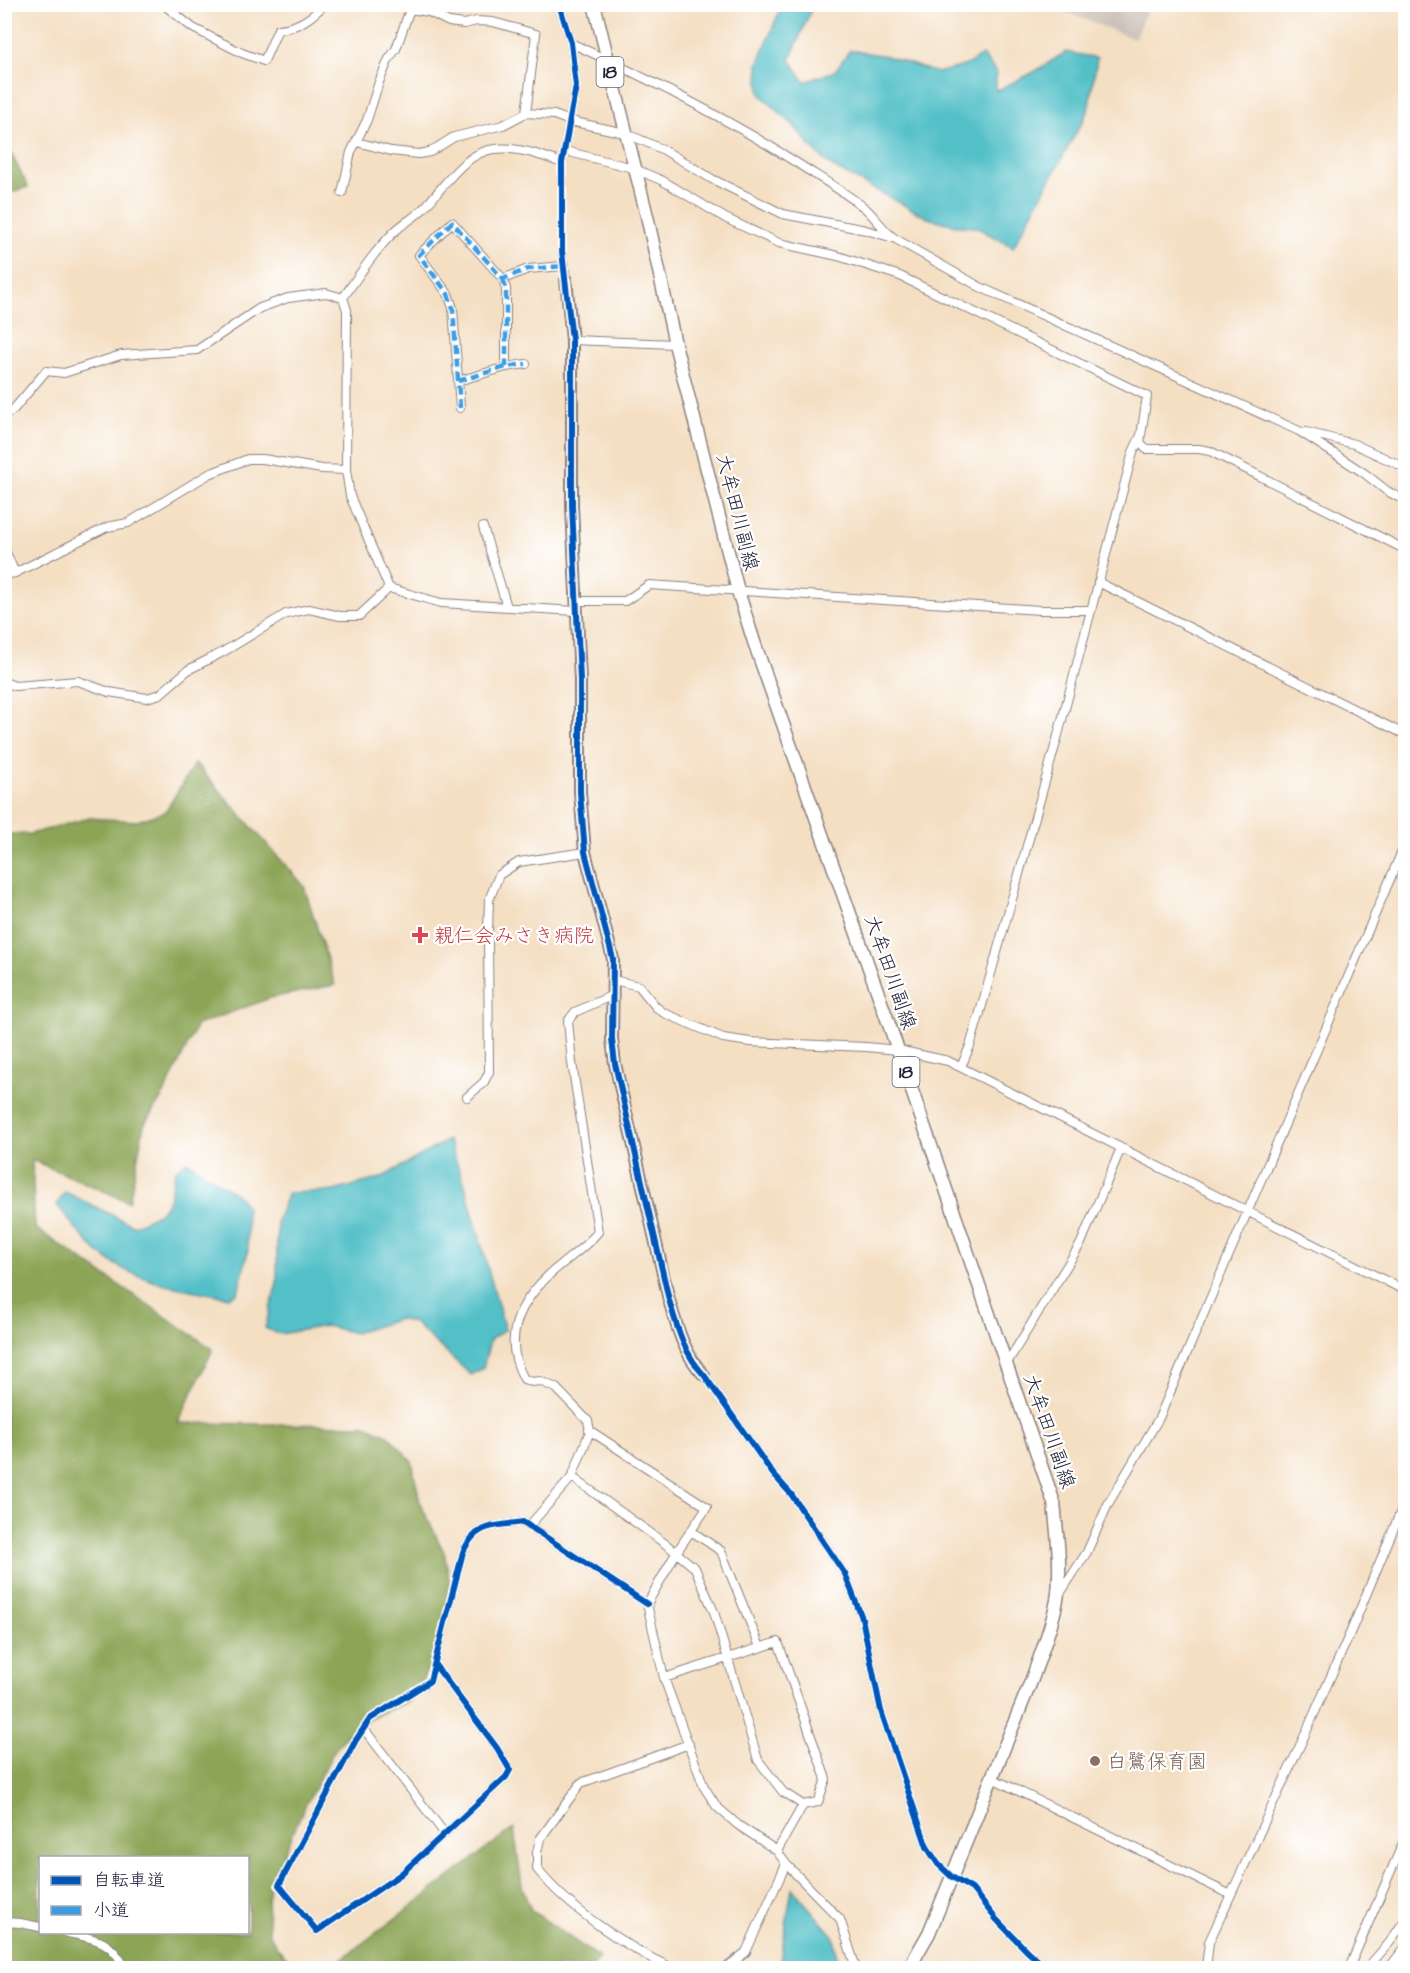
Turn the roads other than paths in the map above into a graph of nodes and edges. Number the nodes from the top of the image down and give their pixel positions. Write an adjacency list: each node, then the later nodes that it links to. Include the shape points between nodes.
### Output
1 (164, 4): 2 (street, via 193,28 264,61 278,29 305,22)
2 (324, 4)
3 (560, 4): 6 (street)
4 (594, 4): 7 (main road, 大牟田川副線 / 18)
5 (406, 7): 8 (street, via 449,22 493,22 536,34); 11 (street, via 396,49 378,82)
6 (571, 44): 7 (street); 9 (street, via 576,86)
7 (606, 59): 10 (main road, 大牟田川副線 / 18); 16 (street, via 766,144 866,210)
8 (526, 113): 9 (street, via 554,115); 11 (street, via 503,125 453,137 430,152 419,154)
9 (570, 122): 10 (street); 12 (street)
10 (626, 136): 14 (main road, 大牟田川副線 / 18); 16 (street, via 664,150 783,214)
11 (357, 142): 15 (street)
12 (565, 151): 13 (street); 14 (street)
13 (562, 163): 17 (street); 20 (street, via 515,150 480,153 461,167 421,211 394,231)
14 (632, 166): 22 (main road, 大牟田川副線 / 18); 29 (street, via 779,243 900,276 1147,396)
15 (342, 193)
16 (894, 238): 28 (street, via 980,287)
17 (564, 266): 18 (street, via 528,269); 19 (street)
18 (503, 279): 24 (street); 25 (street, via 452,222 418,255 448,294 453,308)
19 (566, 280): 21 (street)
20 (343, 298): 27 (street, via 326,293 288,298 260,308 197,350 121,355 64,373 46,371 13,410); 31 (street, via 348,351)
21 (572, 340): 22 (street); 41 (street)
22 (675, 344): 40 (main road, 大牟田川副線 / 18)
23 (526, 364): 24 (street)
24 (506, 366): 25 (street)
25 (458, 381): 26 (street)
26 (460, 408)
27 (4, 415)
28 (1299, 431): 30 (street, via 1354,444); 32 (street)
29 (1140, 436): 35 (street, via 1146,449 1210,451); 38 (street)
30 (1406, 468)
31 (346, 470): 36 (street, via 248,459 208,474 128,523 107,527); 39 (street, via 350,496)
32 (1406, 501)
33 (483, 527): 42 (street)
34 (4, 548): 36 (street)
35 (1406, 550)
36 (15, 573): 37 (street)
37 (4, 575)
38 (1098, 582): 43 (street); 45 (street)
39 (389, 588): 42 (street, via 441,603); 44 (street, via 358,616 309,609 286,614 188,670 160,694 147,698 109,692 78,681 15,686)
40 (738, 591): 41 (street, via 649,585 625,601); 43 (street); 50 (main road, 大牟田川副線 / 18)
41 (576, 606): 42 (street); 47 (street)
42 (507, 607)
43 (1090, 610): 51 (street, via 979,1016)
44 (4, 682)
45 (1406, 735)
46 (1406, 842): 54 (street)
47 (585, 852): 48 (street, via 613,959); 52 (street, via 519,862 499,874 489,900 489,1072)
48 (613, 980): 49 (street); 50 (street, via 639,986 664,1013 723,1038)
49 (613, 994): 57 (street, via 615,1064 669,1300 686,1350); 58 (street, via 575,1012 568,1021 598,1232 532,1294 516,1321 513,1339 516,1365 524,1379 556,1388 588,1421)
50 (898, 1050): 51 (street, via 948,1060); 56 (main road, 大牟田川副線 / 18)
51 (961, 1067): 53 (street)
52 (467, 1097)
53 (1121, 1148): 54 (street); 56 (street, via 1081,1243)
54 (1248, 1212): 55 (street); 64 (street, via 1159,1418 1107,1504 1087,1552)
55 (1406, 1291)
56 (1007, 1363): 64 (main road, 大牟田川副線 / 18, via 1054,1503 1059,1552)
57 (704, 1376): 78 (street, via 845,1574 862,1618 881,1711 927,1847)
58 (590, 1430): 59 (street); 62 (street, via 706,1507)
59 (572, 1477): 61 (street); 63 (street)
60 (1406, 1499): 79 (street, via 1318,1707)
61 (529, 1526): 65 (street); 68 (street, via 523,1522 479,1530 469,1539)
62 (691, 1531): 63 (street); 66 (street, via 721,1551)
63 (676, 1554): 65 (street); 67 (street, via 695,1568)
64 (1057, 1599): 72 (main road, 大牟田川副線 / 18, via 1032,1679)
65 (647, 1604): 69 (street)
66 (760, 1647): 67 (street); 73 (street, via 778,1642 826,1779 819,1802)
67 (728, 1658): 69 (street); 73 (street, via 758,1760 783,1791)
68 (435, 1665): 70 (street, via 430,1681 370,1719); 74 (street, via 510,1770)
69 (664, 1678): 71 (street)
70 (364, 1729): 74 (street); 74 (street, via 279,1885 317,1931 401,1874)
71 (689, 1744): 76 (street, via 704,1787 717,1807); 86 (street, via 581,1783 540,1839 537,1852 537,1869 557,1891 598,1924)
72 (992, 1778): 78 (main road, 大牟田川副線 / 18); 79 (street)
73 (803, 1805): 76 (street)
74 (445, 1834)
75 (1406, 1836): 92 (street)
76 (777, 1851): 77 (street)
77 (786, 1864): 87 (street, via 746,1952); 88 (street, via 840,1918)
78 (951, 1877): 89 (main road, 大牟田川副線 / 18, via 929,1933); 90 (street, via 972,1888 996,1919)
79 (1231, 1895): 91 (street, via 1209,1942)
80 (1406, 1918): 93 (street)
81 (4, 1922): 82 (street)
82 (39, 1927)
83 (72, 1934): 85 (street, via 102,1941 119,1956)
84 (1406, 1946): 94 (street)
85 (125, 1968)
86 (672, 1968)
87 (726, 1968)
88 (856, 1968)
89 (909, 1968)
90 (1047, 1968)
91 (1206, 1968)
92 (1349, 1968)
93 (1367, 1968)
94 (1389, 1968)

